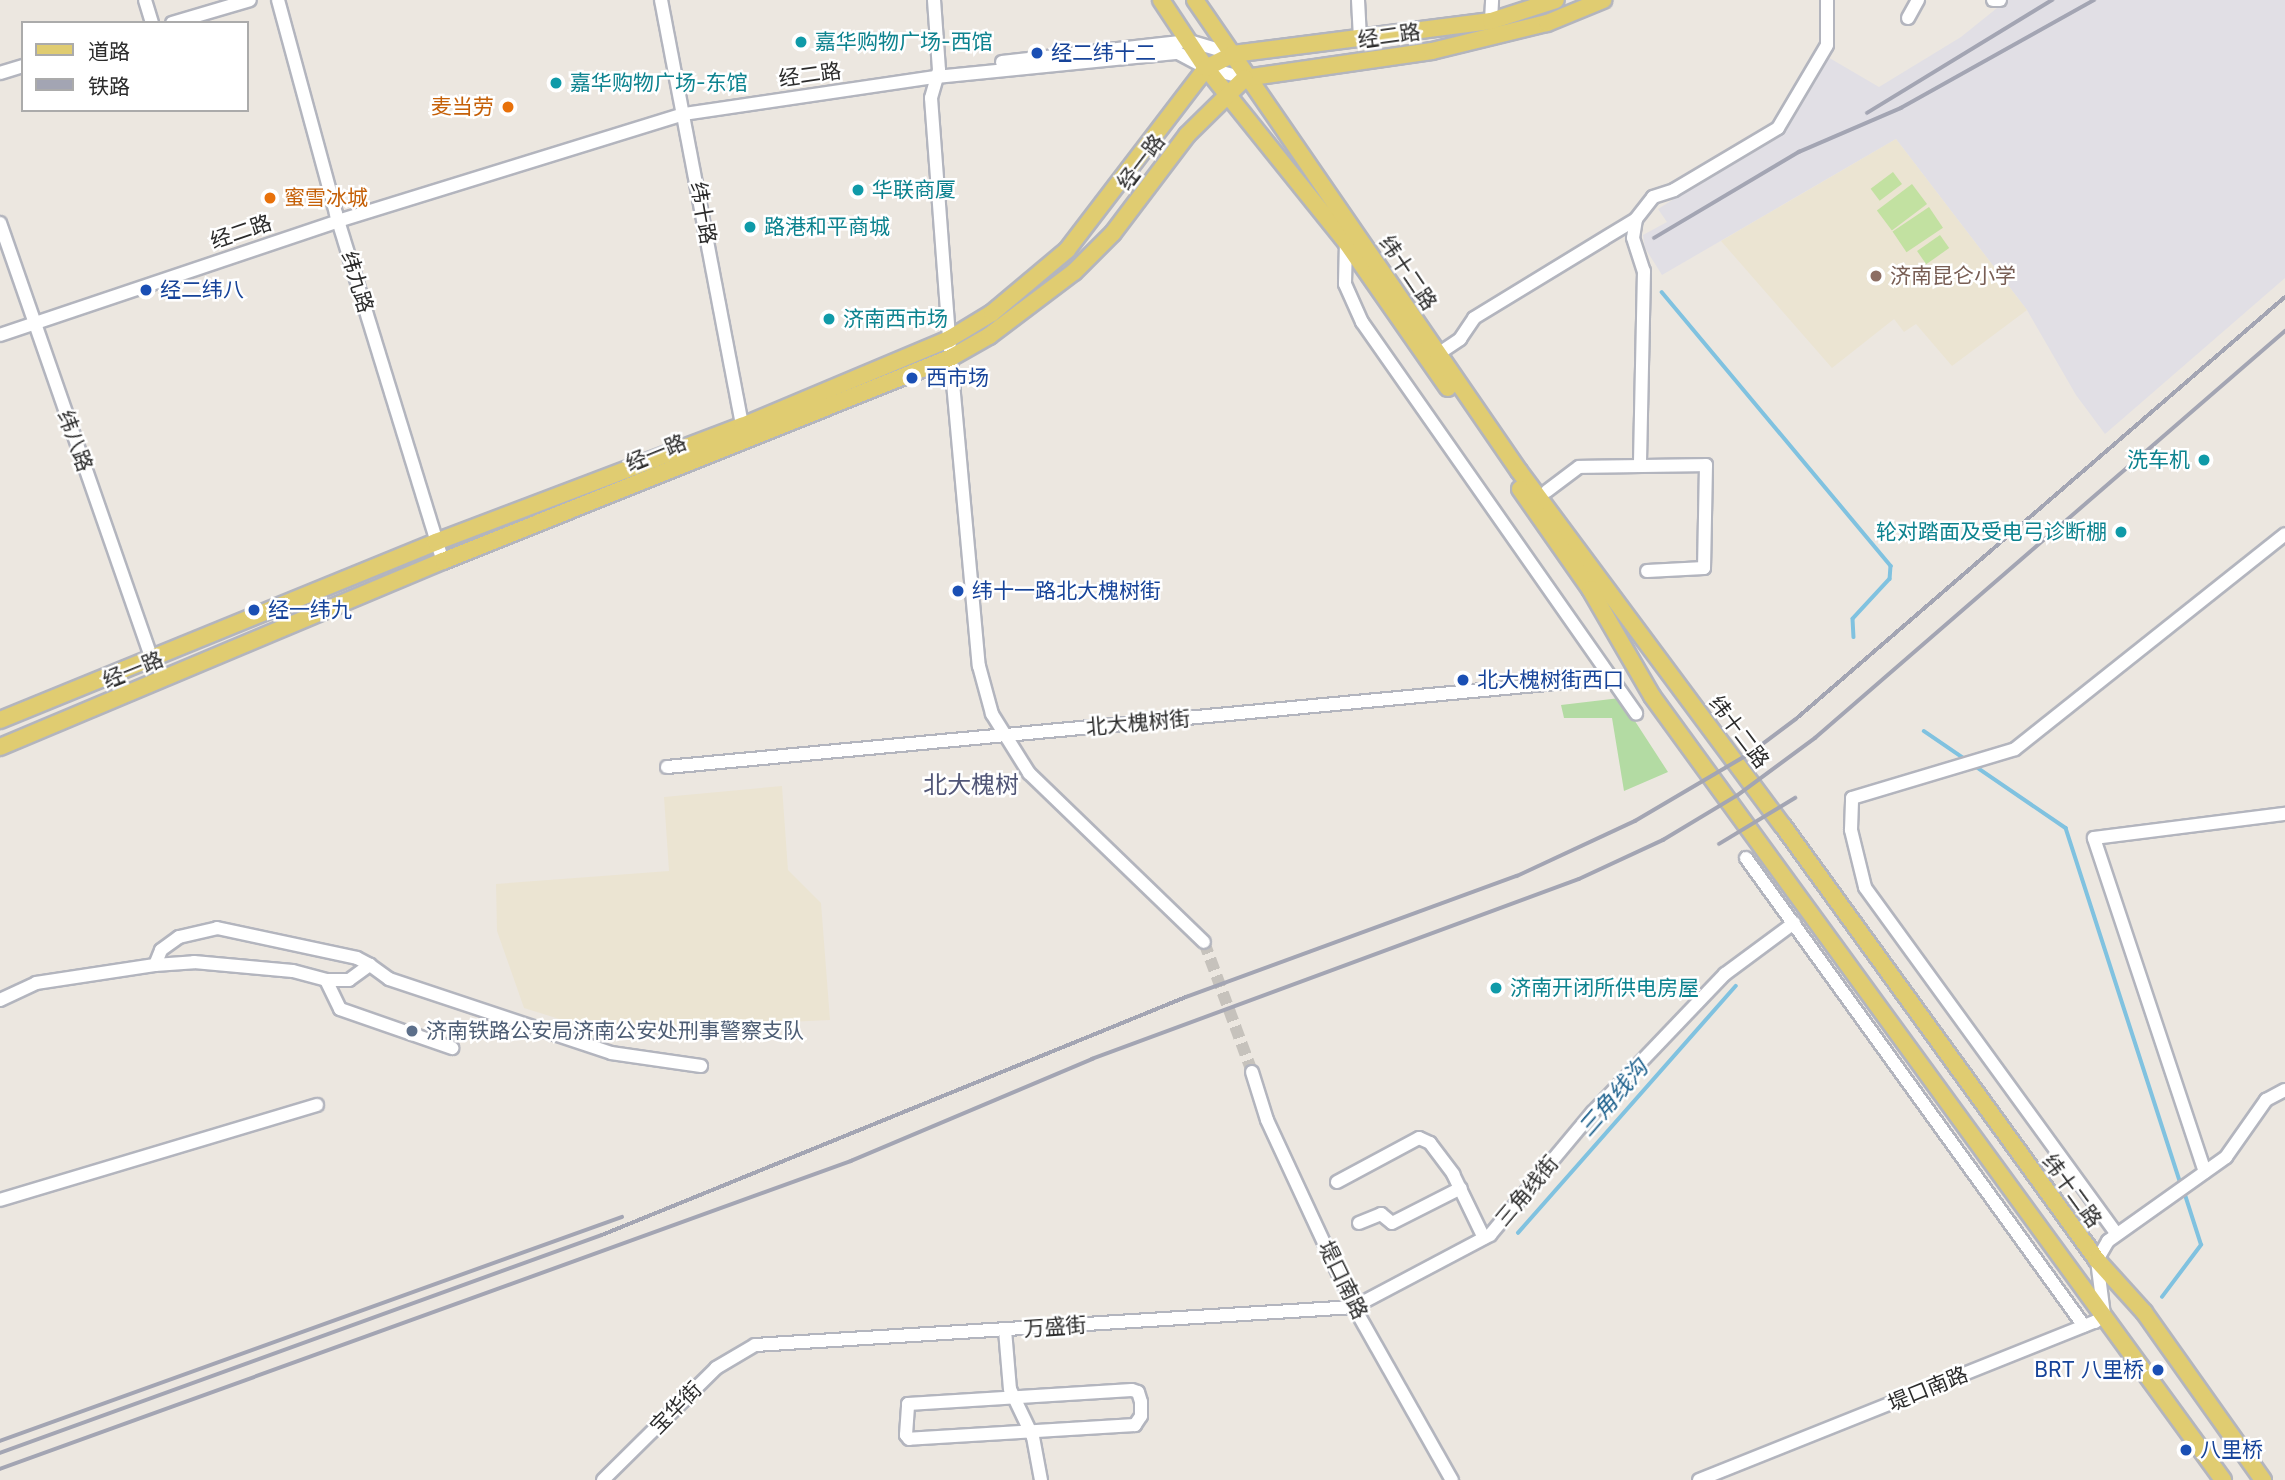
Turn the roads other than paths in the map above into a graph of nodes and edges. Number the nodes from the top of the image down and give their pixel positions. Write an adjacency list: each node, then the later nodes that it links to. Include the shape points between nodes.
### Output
1 (145, 0): 18 (street)
2 (250, 0): 19 (street)
3 (278, 0): 30 (street, 纬九路)
4 (661, 0): 29 (street, 纬十路)
5 (934, 0): 26 (street)
6 (1161, 0): 21 (main road, 纬十二路)
7 (1195, 0): 22 (main road, 纬十二路)
8 (1358, 0): 20 (street)
9 (1492, 0): 17 (street)
10 (1556, 0): 17 (main road, 经二路)
11 (1603, 0): 27 (main road, 经二路, via 1547,23 1432,51)
12 (1827, 0): 31 (street, via 1827,45 1778,128 1674,190 1653,197)
13 (1918, 0): 16 (street)
14 (1993, 0): 15 (street)
15 (2000, 0)
16 (1908, 18)
17 (1491, 20): 20 (main road, 经二路)
18 (151, 21)
19 (179, 21)
20 (1360, 38): 22 (main road, 经二路)
21 (1189, 41): 22 (street, 经二路); 24 (main road, 纬十二路); 26 (street, 经二路)
22 (1233, 54): 24 (main road, 经一路); 27 (main road, 纬十二路)
23 (21, 67): 25 (street)
24 (1206, 68): 26 (street, 经二路, via 1178,52); 27 (street, 经二路); 28 (main road, 纬十二路); 37 (main road, 经一路, via 1066,250 992,313)
25 (0, 73)
26 (937, 74): 29 (street, 经二路); 37 (street, via 932,98)
27 (1245, 78): 28 (main road, 经一路); 38 (main road, 纬十二路, via 1291,136)
28 (1225, 94): 33 (main road, 纬十二路); 39 (main road, 经一路, via 1113,233 1074,272 999,330)
29 (684, 111): 30 (street, 经二路); 40 (street, 纬十路)
30 (337, 217): 34 (street, 经二路); 44 (street, 纬九路)
31 (1636, 219): 38 (street, via 1474,318 1460,339); 41 (street, via 1633,238 1644,271)
32 (0, 223): 34 (street, 纬八路)
33 (1346, 242): 48 (street, via 1345,284 1362,322); 76 (main road, 纬十二路, via 1590,589 1652,696 2074,1280)
34 (32, 321): 35 (street, 经二路); 36 (street, 经二路); 47 (street, 纬八路)
35 (0, 327)
36 (0, 335)
37 (949, 339): 39 (street); 40 (main road, 经一路)
38 (1438, 354): 74 (main road, 纬十二路)
39 (951, 357): 45 (main road, 经一路); 51 (street, via 979,666 992,715)
40 (742, 426): 44 (main road, 经一路)
41 (1640, 463): 42 (street, via 1579,467); 46 (street, via 1706,465 1704,568)
42 (1547, 491)
43 (2285, 534): 72 (street, via 2015,749 1852,798 1850,830 1865,887)
44 (436, 542): 45 (street, 纬九路); 47 (main road, 经一路)
45 (443, 561): 52 (main road, 经一路)
46 (1647, 571)
47 (152, 659): 50 (main road, 经一路)
48 (1610, 678): 49 (street); 51 (street, 北大槐树街)
49 (1636, 714)
50 (0, 720)
51 (1004, 735): 53 (street, 北大槐树街); 57 (street, via 1029,773)
52 (0, 747)
53 (667, 767)
54 (2285, 814): 67 (street, via 2094,838)
55 (1746, 858): 56 (street)
56 (1794, 923): 73 (street, 三角线街, via 1725,974 1593,1112); 77 (street)
57 (1204, 943)
58 (155, 965): 59 (street, via 161,950 179,937 216,928 357,958); 60 (street, via 206,963 293,971); 61 (street, via 36,983)
59 (370, 965): 60 (street, via 349,980); 63 (street, via 389,979 611,1053)
60 (326, 980): 62 (street, via 340,1009)
61 (0, 1000)
62 (452, 1048)
63 (701, 1066)
64 (1252, 1072): 75 (street, 堤口南路, via 1267,1120)
65 (2285, 1090): 67 (street, via 2266,1100 2226,1157)
66 (317, 1105): 70 (street)
67 (2204, 1172): 72 (street)
68 (1338, 1182): 69 (street, via 1419,1138 1430,1143)
69 (1461, 1188): 71 (street, via 1392,1223 1381,1214); 73 (street)
70 (0, 1200)
71 (1359, 1223)
72 (2116, 1233): 74 (street)
73 (1484, 1238): 75 (street, 三角线街)
74 (2097, 1260): 76 (street); 87 (main road, 纬十二路, via 2144,1312)
75 (1354, 1307): 78 (street, 万盛街); 84 (street, 堤口南路)
76 (2104, 1315): 77 (street, 堤口南路); 86 (main road, 纬十二路)
77 (2084, 1326): 85 (street, 堤口南路)
78 (1005, 1330): 79 (street, 万盛街); 80 (street)
79 (755, 1345): 82 (street, 宝华街, via 716,1368)
80 (1014, 1397): 81 (street); 81 (street, via 908,1404 906,1435 909,1439); 81 (street, via 1132,1390 1142,1402 1142,1416 1135,1425)
81 (1030, 1432): 83 (street)
82 (603, 1480)
83 (1041, 1480)
84 (1452, 1480)
85 (1699, 1480)
86 (2223, 1480)
87 (2263, 1480)

